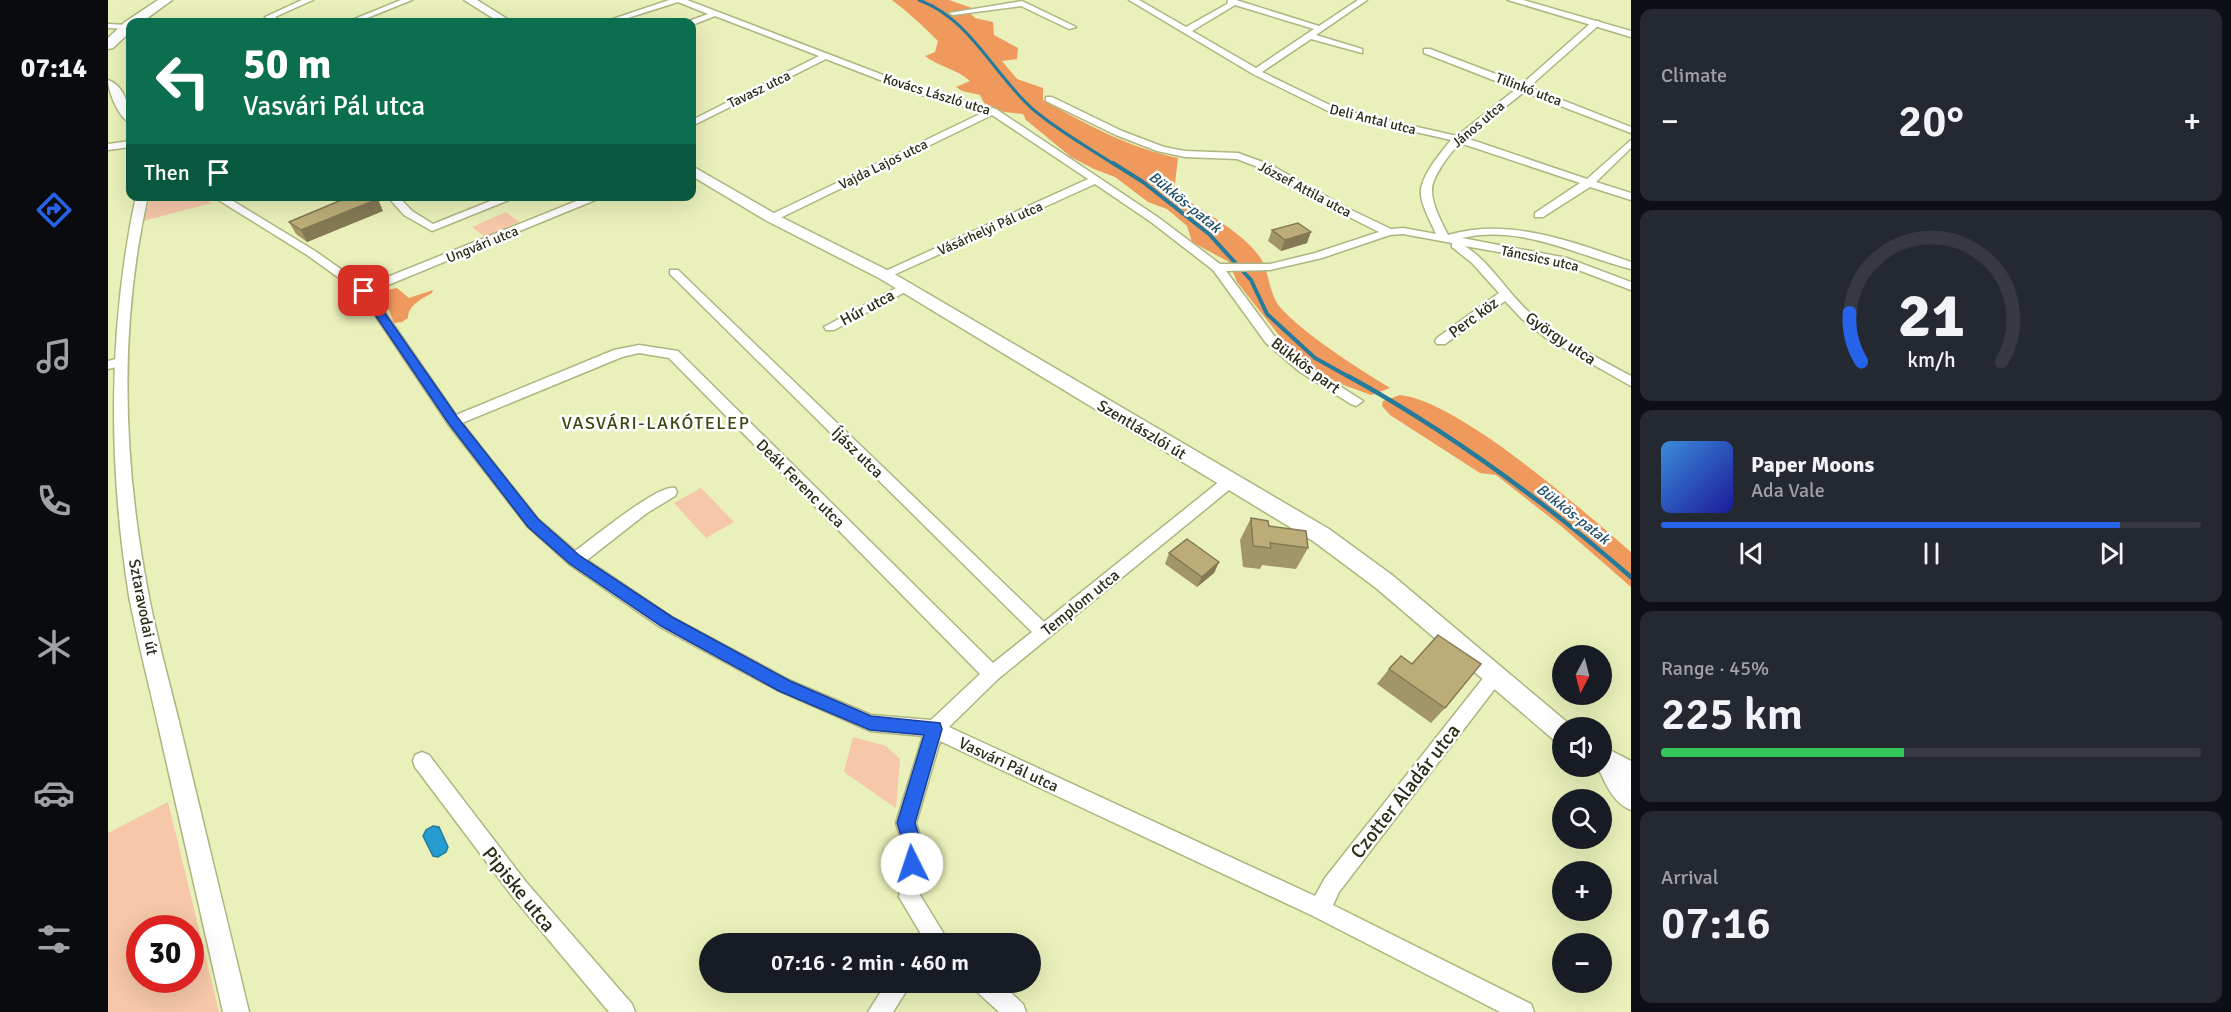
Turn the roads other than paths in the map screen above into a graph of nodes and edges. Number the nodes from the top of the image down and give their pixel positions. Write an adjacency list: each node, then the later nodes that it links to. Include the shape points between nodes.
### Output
1 (166, 0): 12 (main road)
2 (309, 0): 13 (street)
3 (408, 0): 14 (street)
4 (469, 0): 15 (main road)
5 (679, 0): 11 (street, Kovács László utca); 16 (street)
6 (1133, 0): 24 (street, Deli Antal utca)
7 (1363, 0): 23 (street)
8 (1513, 0): 18 (street)
9 (1232, 1): 23 (street); 24 (street)
10 (953, 13): 21 (street, via 1022,3)
11 (714, 14): 17 (street); 30 (street, Kovács László utca)
12 (141, 18)
13 (276, 18)
14 (361, 18)
15 (496, 18)
16 (621, 18)
17 (696, 21)
18 (1596, 23): 25 (street); 33 (street, János utca)
19 (126, 25): 20 (street)
20 (108, 26)
21 (1072, 27)
22 (126, 29): 27 (main road)
23 (1321, 29): 26 (street)
24 (1187, 30): 31 (street, Deli Antal utca)
25 (1631, 34)
26 (1311, 36): 28 (street); 31 (street)
27 (110, 41)
28 (1359, 51)
29 (1427, 51): 33 (street, Tilinkó utca)
30 (826, 56): 36 (street, Kovács László utca, via 914,90); 38 (street, Tavasz utca)
31 (1256, 72): 40 (street, Deli Antal utca, via 1335,111)
32 (108, 83): 34 (street)
33 (1524, 87): 39 (street, Tilinkó utca); 40 (street, János utca)
34 (112, 92): 37 (street)
35 (1049, 99): 55 (street, József Attila utca, via 1153,146 1185,154 1238,156 1267,166)
36 (993, 111): 45 (street, Kovács László utca); 54 (street, Vajda Lajos utca)
37 (126, 113)
38 (696, 121)
39 (1631, 130)
40 (1459, 139): 46 (street, Deli Antal utca); 56 (street, János utca, via 1437,163 1427,185 1433,215)
41 (1631, 143): 46 (street)
42 (126, 145): 43 (street)
43 (108, 147)
44 (696, 172): 54 (main road, Szentlászlói út)
45 (1095, 180): 58 (street, Kovács László utca); 60 (street, Vásárhelyi Pál utca)
46 (1588, 183): 47 (street, Deli Antal utca); 53 (street)
47 (1631, 197)
48 (140, 201): 67 (street, Sztaravodai út, via 130,234)
49 (225, 201): 63 (street, Vasvári Pál utca, via 311,253)
50 (397, 201): 51 (street, via 432,228)
51 (501, 201)
52 (588, 201): 63 (street, Ungvári utca)
53 (1539, 215)
54 (772, 218): 60 (main road, Szentlászlói út)
55 (1389, 232): 56 (street, via 1416,232); 58 (street, via 1318,256 1255,268)
56 (1445, 240): 57 (street, via 1480,231 1504,231); 61 (street, Táncsics utca, via 1563,260); 64 (street, György utca, via 1472,255)
57 (1631, 266)
58 (1224, 268): 69 (street, Bükkös part, via 1252,318 1281,351)
59 (674, 272): 74 (street, Íjász utca)
60 (885, 275): 62 (main road, Szentlászlói út)
61 (1631, 286)
62 (905, 287): 65 (street, Húr utca); 71 (main road, Szentlászlói út)
63 (364, 291): 70 (street, Vasvári Pál utca)
64 (1506, 294): 66 (street, Perc köz); 68 (street, György utca, via 1540,327)
65 (830, 327)
66 (1441, 341)
67 (112, 364): 88 (street, Sztaravodai út, via 136,579)
68 (1631, 382)
69 (1356, 401)
70 (453, 421): 73 (street, Vasvári Pál utca, via 533,523); 75 (street, Deák Ferenc utca, via 619,353 639,350 673,354)
71 (1230, 481): 74 (street, Templom utca); 76 (main road, Szentlászlói út, via 1360,561)
72 (670, 492): 73 (street)
73 (575, 560): 78 (street, Vasvári Pál utca, via 666,622 785,686 870,723)
74 (1043, 632): 75 (street, Templom utca)
75 (992, 674): 78 (street, Templom utca)
76 (1494, 677): 77 (main road, Szentlászlói út); 84 (street, Czotter Aladár utca, via 1332,885)
77 (1552, 723)
78 (934, 729): 84 (street, Vasvári Pál utca); 85 (street, via 906,823 914,848 909,897)
79 (422, 761): 89 (street, Pipiske utca, via 568,951)
80 (1612, 764): 82 (main road)
81 (1612, 776): 83 (street)
82 (1631, 776)
83 (1631, 801)
84 (1320, 909): 92 (street, Vasvári Pál utca)
85 (930, 933)
86 (894, 993): 90 (street)
87 (995, 993): 91 (street)
88 (236, 1012)
89 (624, 1012)
90 (879, 1012)
91 (1015, 1012)
92 (1523, 1012)

